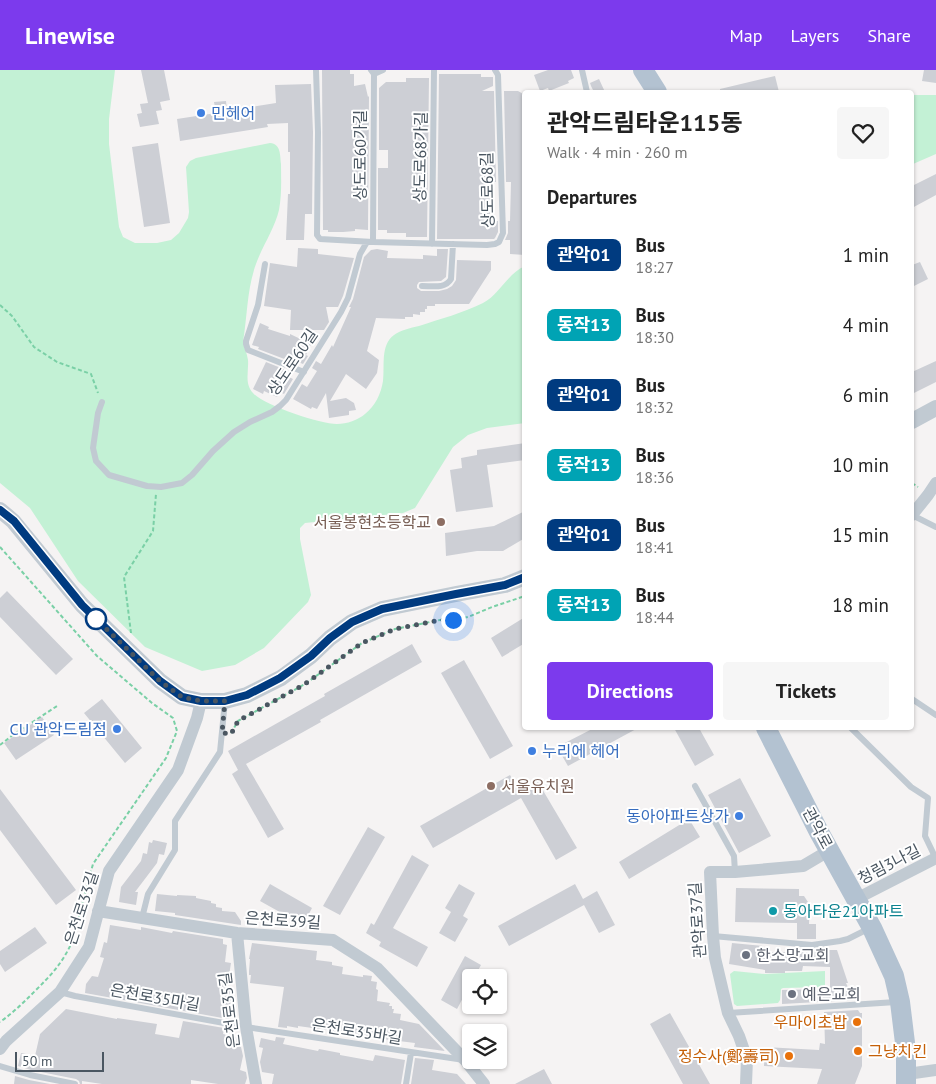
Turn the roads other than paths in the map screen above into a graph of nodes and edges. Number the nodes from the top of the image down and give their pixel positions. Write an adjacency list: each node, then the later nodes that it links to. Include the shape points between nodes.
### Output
1 (316, 70): 10 (lane, via 318,237 323,240)
2 (384, 70): 7 (lane)
3 (434, 70): 11 (lane, 상도로68가길)
4 (495, 70): 12 (lane, 상도로68길, via 498,75 502,238 494,244)
5 (582, 70): 8 (lane)
6 (643, 70): 9 (main road)
7 (372, 72): 10 (lane, 상도로60가길)
8 (587, 90)
9 (656, 90)
10 (370, 242): 11 (lane); 15 (lane, 상도로60길, via 360,254 341,312)
11 (432, 244): 12 (lane, 상도로68길)
12 (453, 244): 14 (lane, via 450,283)
13 (265, 264): 15 (lane, via 246,348)
14 (422, 286)
15 (304, 372): 16 (lane, 상도로60길, via 280,406 234,432 182,483 161,487 109,475 96,461 93,448)
16 (102, 402)
17 (936, 408): 18 (street)
18 (914, 420)
19 (936, 483): 21 (street)
20 (0, 510): 26 (street, via 14,521 82,605 160,681 182,697)
21 (914, 512)
22 (914, 516): 23 (lane)
23 (936, 527)
24 (522, 578): 27 (street, via 505,585 382,609 352,622 280,678 247,695)
25 (914, 700): 28 (lane)
26 (201, 701): 27 (street); 36 (street, 은천로33길, via 198,718 178,770 109,871)
27 (225, 701): 37 (lane, via 220,752 175,821 175,850 148,894)
28 (936, 715)
29 (767, 730): 32 (main road, 관악로)
30 (853, 730): 33 (lane, via 911,787 928,798 925,836)
31 (695, 786): 34 (lane, via 734,856)
32 (830, 850): 34 (street, 관악로37길, via 803,866); 35 (main road, 관악로)
33 (936, 858): 35 (street, 청림3나길)
34 (734, 872): 40 (street, 관악로37길, via 710,872)
35 (856, 899): 38 (main road, 관악로)
36 (98, 911): 37 (street, 은천로39길); 41 (street, 은천로33길, via 89,947)
37 (142, 918): 39 (street, 은천로39길)
38 (872, 928): 40 (lane, via 848,939 812,944); 42 (main road, 관악로, via 894,976)
39 (237, 933): 44 (street, 은천로35길); 47 (street, 은천로39길, via 333,940 377,968)
40 (713, 936): 43 (street, 관악로37길)
41 (60, 992): 44 (lane, 은천로35마길); 45 (street, 은천로33길)
42 (900, 1002): 43 (lane); 53 (main road, 관악로)
43 (728, 1013): 59 (street, 관악로37길, via 747,1059)
44 (246, 1027): 46 (lane, 은천로35바길); 56 (street, 은천로35길)
45 (3, 1045)
46 (411, 1053): 48 (lane, 은천로35바길); 57 (lane)
47 (462, 1057)
48 (462, 1060)
49 (0, 1066): 52 (lane)
50 (472, 1069): 58 (street, 은천로39길)
51 (936, 1070): 53 (street)
52 (30, 1075): 54 (lane); 55 (lane)
53 (906, 1079)
54 (28, 1084)
55 (75, 1084)
56 (256, 1084)
57 (406, 1084)
58 (484, 1084)
59 (746, 1084)

